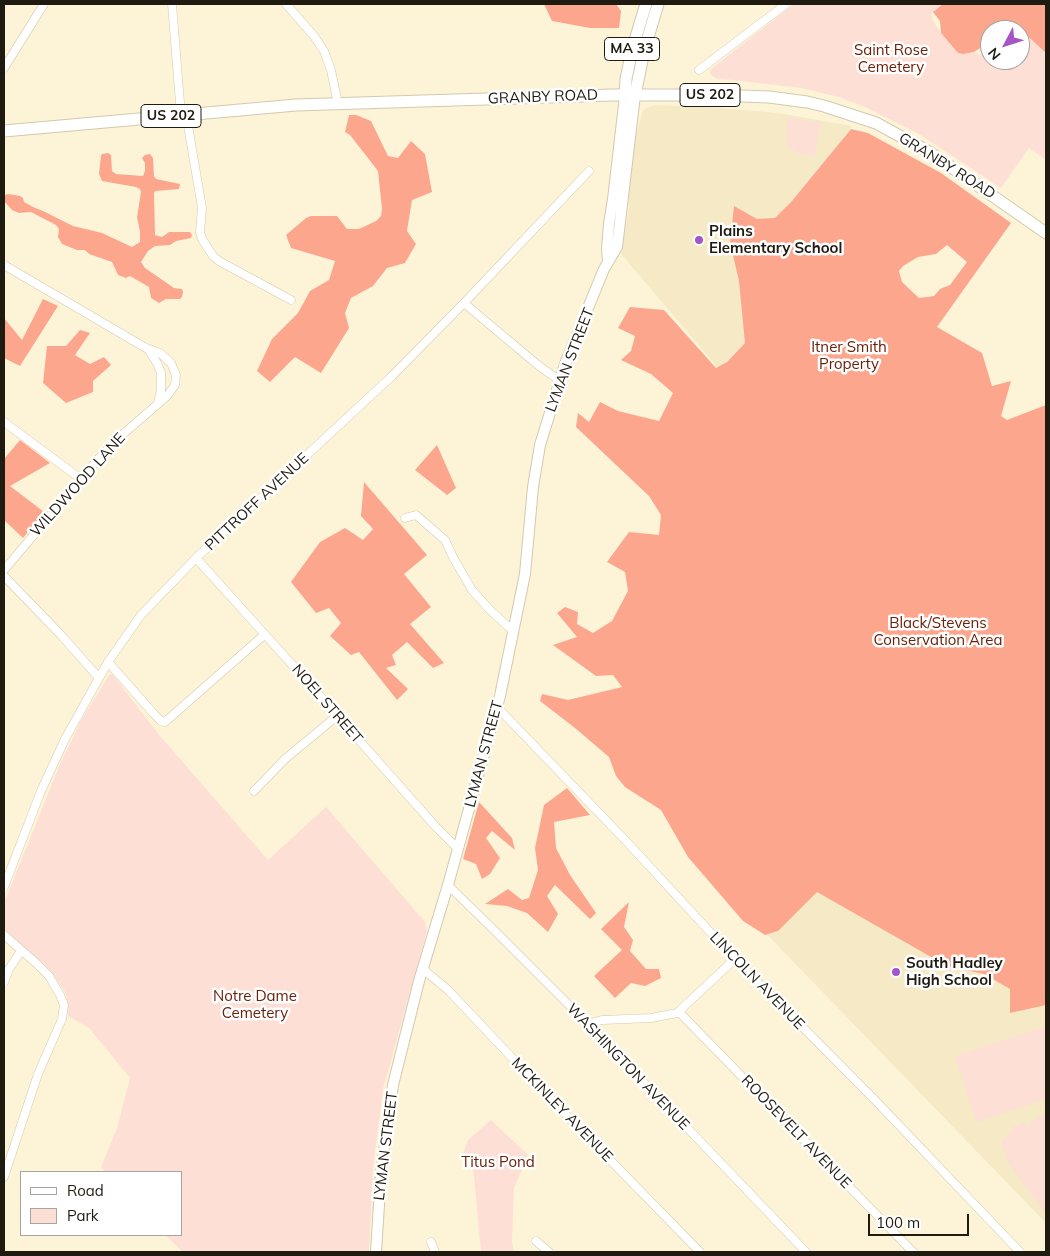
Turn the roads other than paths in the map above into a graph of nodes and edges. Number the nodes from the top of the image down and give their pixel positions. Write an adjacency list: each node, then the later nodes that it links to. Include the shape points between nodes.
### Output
1 (44, 4): 7 (street)
2 (172, 4): 11 (street)
3 (646, 4): 9 (main road, MA 33, via 626,79)
4 (658, 4): 9 (main road, MA 33)
5 (786, 4): 8 (street)
6 (289, 5): 10 (street, via 324,51)
7 (4, 68)
8 (699, 70)
9 (630, 95): 10 (main road, GRANBY ROAD / US 202); 14 (main road, GRANBY ROAD / US 202, via 769,97 850,113 932,153); 19 (main road, LYMAN STREET / MA 33, via 617,247 608,261)
10 (338, 104): 11 (main road, GRANBY ROAD / US 202)
11 (184, 115): 12 (main road, GRANBY ROAD / US 202); 16 (street, via 202,208 202,239 219,261)
12 (4, 131)
13 (589, 171): 17 (street, PITTROFF AVENUE)
14 (1046, 233)
15 (4, 265): 18 (street, WILDWOOD LANE)
16 (291, 300)
17 (464, 303): 19 (street); 24 (street, PITTROFF AVENUE, via 352,415)
18 (146, 348): 20 (street, WILDWOOD LANE, via 158,363 161,373); 20 (street, WILDWOOD LANE, via 164,356 175,371 173,388)
19 (559, 380): 27 (main road, LYMAN STREET / MA 33, via 536,465 525,574)
20 (157, 404): 22 (street, WILDWOOD LANE, via 122,435)
21 (4, 422): 22 (street)
22 (81, 479): 25 (street, WILDWOOD LANE)
23 (405, 518): 27 (street, via 416,515 445,540 472,590)
24 (196, 558): 28 (street, NOEL STREET); 29 (street, PITTROFF AVENUE, via 148,606)
25 (4, 570)
26 (4, 576): 30 (street)
27 (513, 631): 31 (main road, LYMAN STREET / MA 33)
28 (264, 634): 29 (street, via 171,718 163,721); 32 (street, NOEL STREET)
29 (108, 662): 30 (street, PITTROFF AVENUE)
30 (99, 678): 36 (street, PITTROFF AVENUE, via 60,748)
31 (497, 707): 34 (main road, LYMAN STREET / MA 33); 39 (street, LINCOLN AVENUE)
32 (337, 716): 33 (street, via 285,759); 34 (street, NOEL STREET)
33 (254, 791)
34 (458, 849): 35 (main road, LYMAN STREET / MA 33)
35 (448, 885): 40 (main road, LYMAN STREET / MA 33); 43 (street, WASHINGTON AVENUE)
36 (4, 887)
37 (4, 935): 38 (street)
38 (21, 951): 41 (street); 44 (street, via 54,982 64,1012 38,1074)
39 (735, 959): 42 (street); 53 (street, LINCOLN AVENUE)
40 (423, 969): 47 (main road, LYMAN STREET / MA 33, via 391,1093); 50 (street, MCKINLEY AVENUE, via 448,990)
41 (4, 982)
42 (679, 1012): 43 (street); 52 (street, ROOSEVELT AVENUE)
43 (588, 1024): 51 (street, WASHINGTON AVENUE)
44 (4, 1177)
45 (536, 1241): 49 (street)
46 (431, 1242): 48 (street)
47 (376, 1252)
48 (435, 1252)
49 (549, 1252)
50 (700, 1252)
51 (806, 1252)
52 (913, 1252)
53 (1020, 1252)

